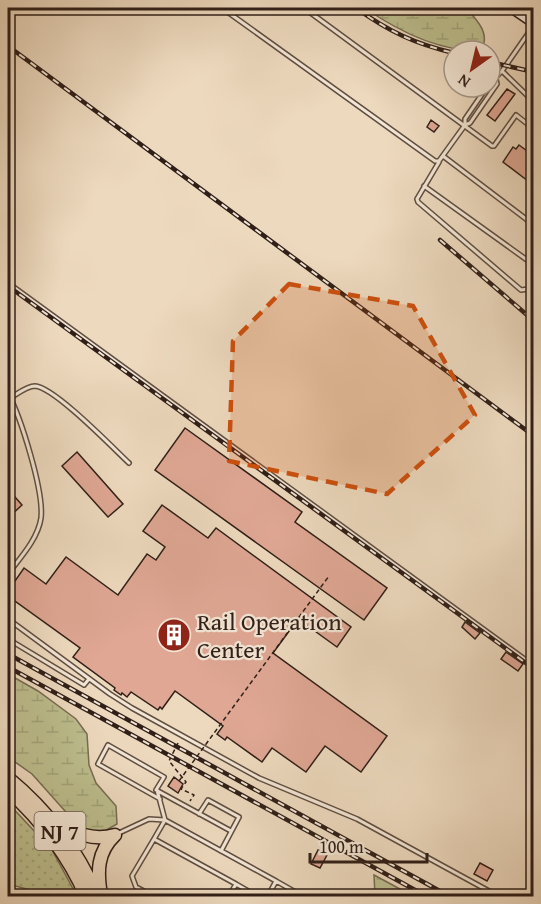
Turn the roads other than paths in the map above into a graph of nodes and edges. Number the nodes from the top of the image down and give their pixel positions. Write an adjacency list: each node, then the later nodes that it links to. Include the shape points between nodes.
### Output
1 (222, 8): 12 (lane)
2 (304, 8): 9 (lane)
3 (512, 8): 4 (main road)
4 (534, 24): 5 (lane)
5 (502, 71): 8 (lane)
6 (479, 99): 9 (lane)
7 (487, 99): 9 (lane, via 470,123)
8 (534, 102)
9 (465, 124): 10 (lane, via 492,146 516,115); 11 (lane)
10 (534, 129)
11 (443, 156): 12 (lane); 14 (lane)
12 (439, 161): 13 (lane)
13 (424, 186): 15 (lane); 17 (lane, via 418,202 521,290)
14 (534, 225)
15 (534, 266)
16 (8, 283): 24 (lane)
17 (534, 285)
18 (8, 393): 19 (lane)
19 (10, 398): 20 (lane, via 32,386 43,387); 21 (lane, via 38,489 41,518 37,531)
20 (129, 462)
21 (8, 574)
22 (8, 619): 25 (lane)
23 (8, 639): 25 (lane, via 84,685)
24 (534, 666)
25 (89, 679): 46 (lane, via 236,766 351,816)
26 (8, 778): 30 (highway, NJ 7)
27 (8, 790): 39 (highway, via 55,841)
28 (156, 790): 29 (lane); 29 (lane, via 164,777 108,745 98,764); 31 (lane)
29 (160, 799): 32 (lane)
30 (39, 807): 34 (highway, via 81,835); 40 (highway, NJ 7, via 71,846)
31 (199, 814): 33 (lane); 33 (lane, via 208,800 239,817)
32 (165, 820): 34 (lane, via 148,819); 35 (lane); 36 (lane)
33 (231, 831): 36 (lane)
34 (115, 835): 40 (highway, via 103,849 99,862)
35 (154, 839): 38 (lane); 41 (lane, via 132,876 136,887)
36 (220, 851): 37 (lane)
37 (276, 881): 44 (lane); 45 (lane, via 299,894)
38 (236, 884): 42 (lane); 43 (lane)
39 (86, 897)
40 (99, 897)
41 (153, 897)
42 (229, 897)
43 (258, 897)
44 (267, 897)
45 (298, 897)
46 (498, 897)

